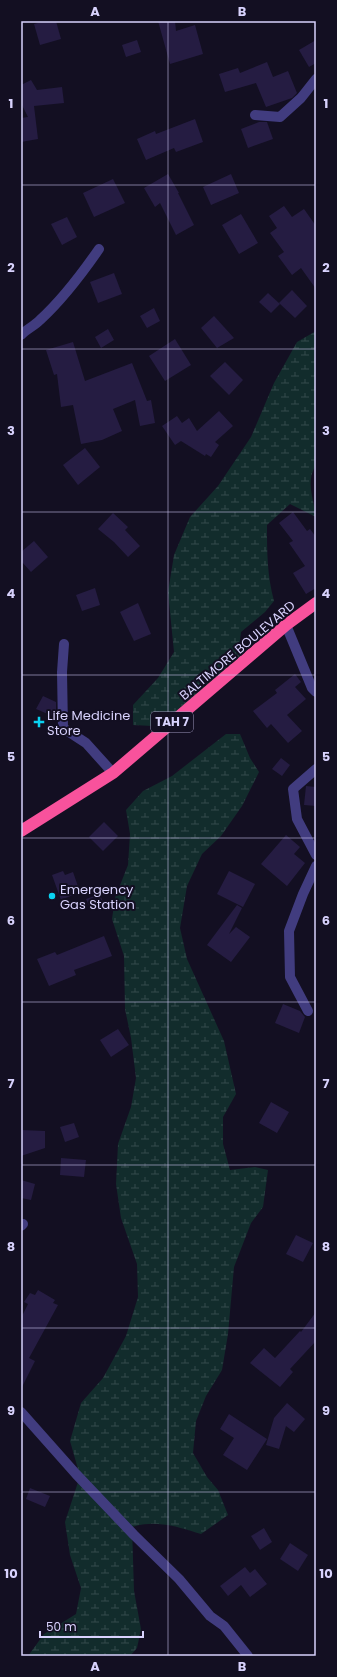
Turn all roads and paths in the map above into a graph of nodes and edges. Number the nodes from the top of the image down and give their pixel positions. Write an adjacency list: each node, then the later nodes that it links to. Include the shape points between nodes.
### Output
1 (316, 79): 2 (street, via 302,98 280,117)
2 (255, 115)
3 (99, 249): 4 (street, via 64,296 39,322)
4 (21, 335)
5 (316, 603): 6 (highway, BALTIMORE BOULEVARD / TAH 7)
6 (286, 624): 8 (street, via 312,688); 10 (highway, BALTIMORE BOULEVARD / TAH 7)
7 (64, 644): 10 (street, via 63,728 86,742)
8 (316, 692)
9 (316, 769): 12 (street, via 293,789 297,819)
10 (113, 772): 11 (highway, BALTIMORE BOULEVARD / TAH 7)
11 (21, 831)
12 (316, 855)
13 (316, 866): 14 (street, via 289,930 290,977)
14 (308, 1011)
15 (21, 1412): 16 (street, via 76,1474 179,1579 210,1616 224,1626)
16 (248, 1656)

